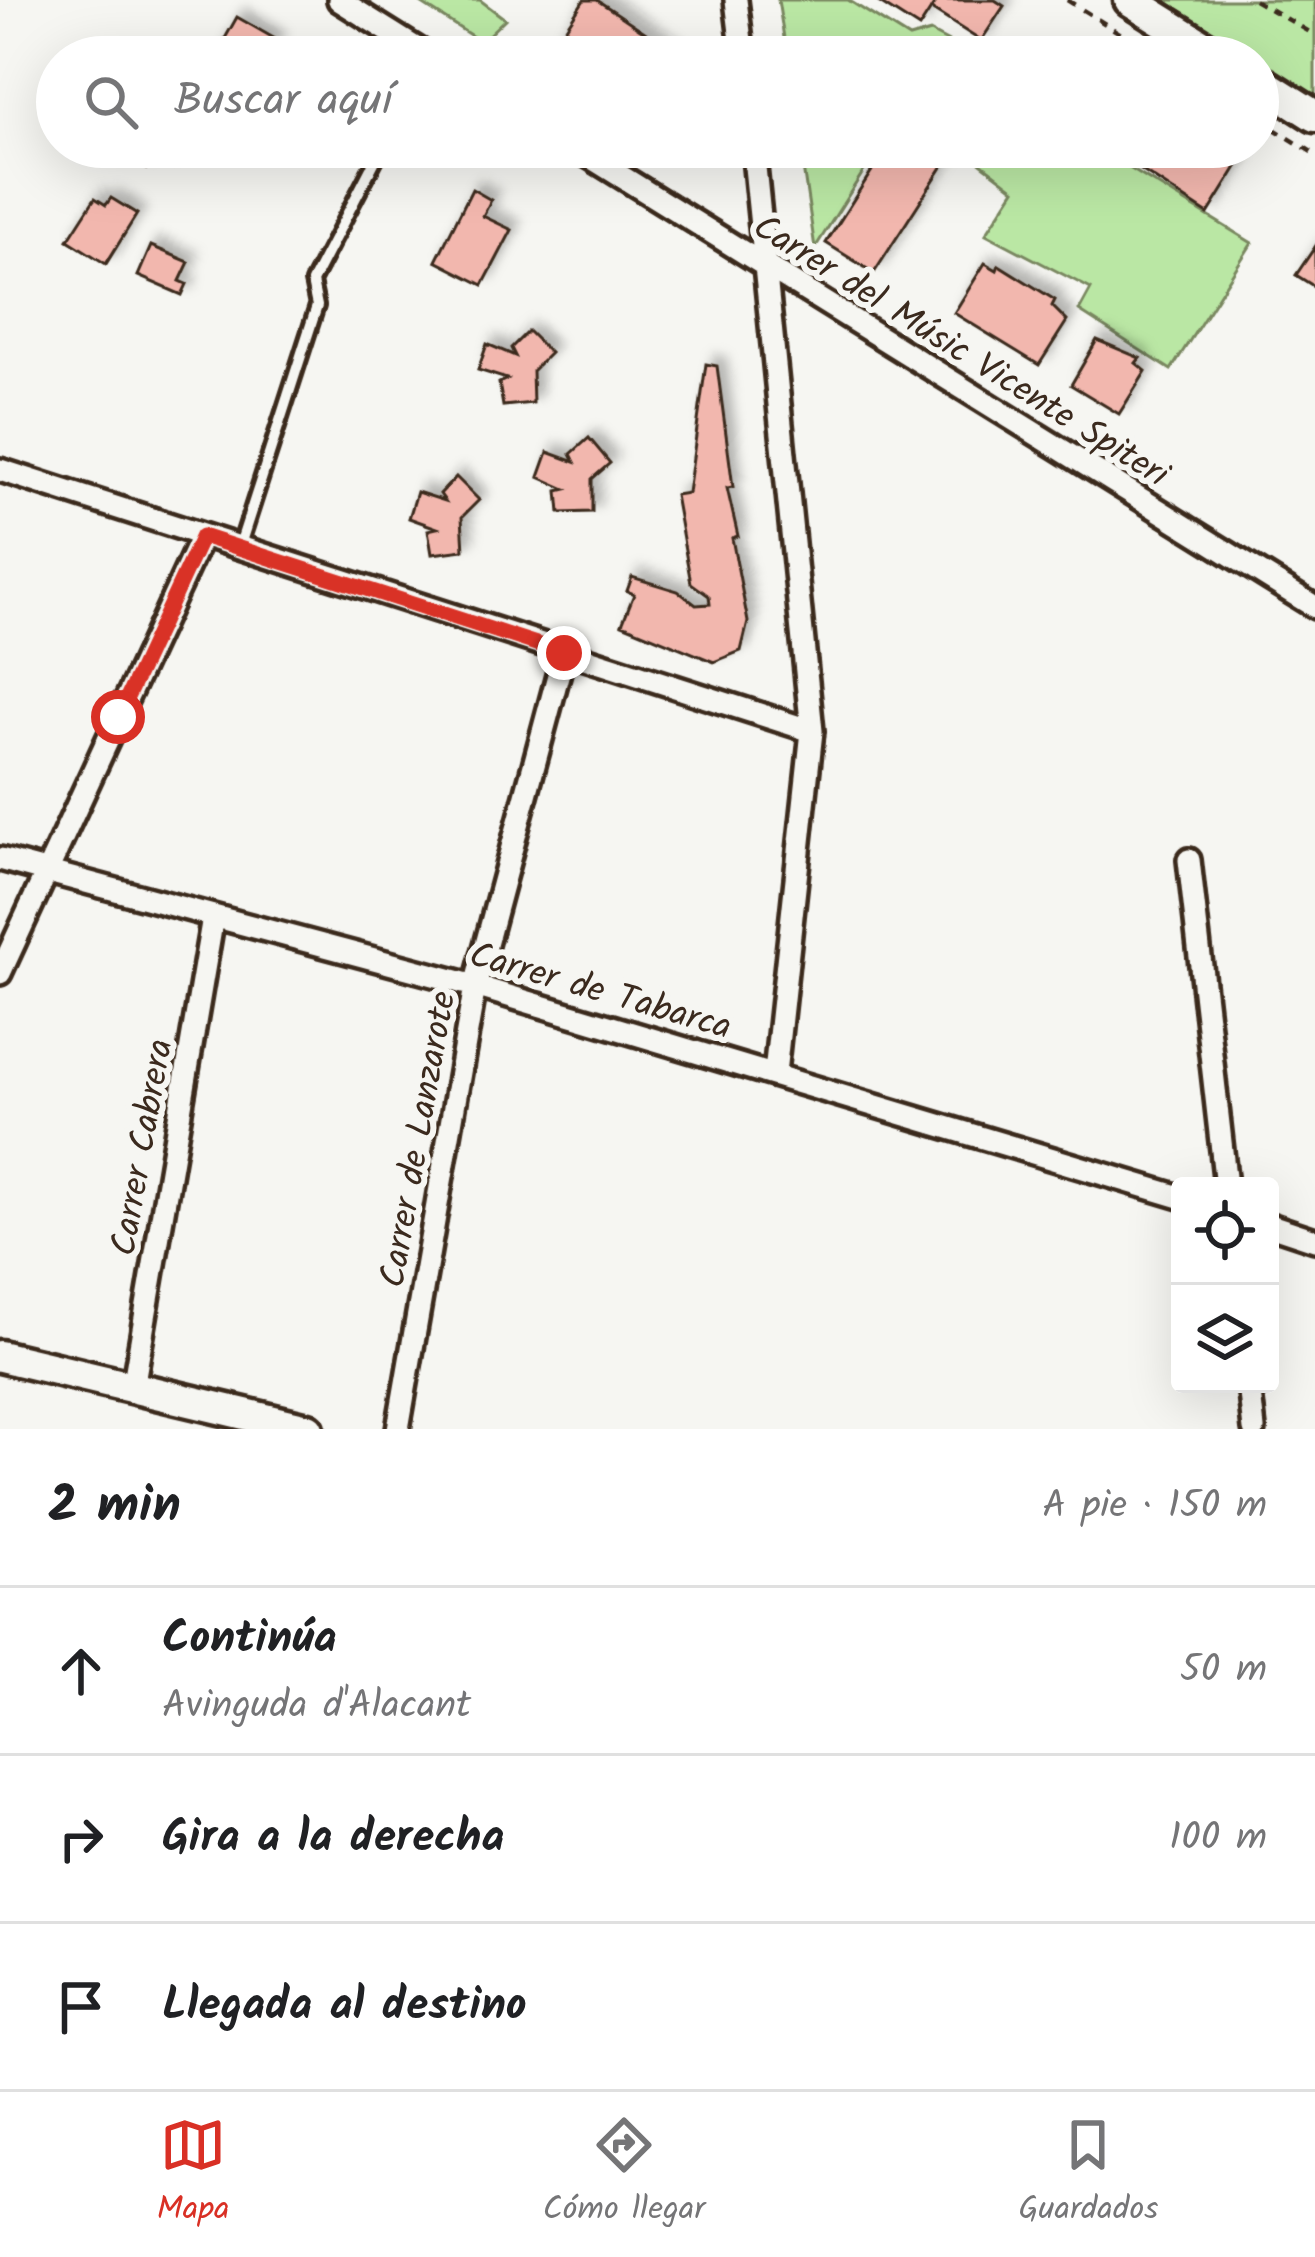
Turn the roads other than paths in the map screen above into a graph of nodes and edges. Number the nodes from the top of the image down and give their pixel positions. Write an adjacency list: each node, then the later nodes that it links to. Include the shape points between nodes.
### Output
1 (339, 0): 4 (street)
2 (736, 0): 5 (street)
3 (1130, 0): 6 (street)
4 (396, 36)
5 (740, 36)
6 (1187, 36)
7 (1279, 93): 8 (street)
8 (1315, 116)
9 (371, 168): 15 (lane, via 312,282 317,306)
10 (607, 168): 12 (street, Carrer del Músic Vicente Spiteri)
11 (755, 168): 12 (street)
12 (766, 268): 16 (street, Carrer del Músic Vicente Spiteri); 18 (street)
13 (0, 470): 14 (street)
14 (202, 536): 15 (street); 21 (street)
15 (239, 548): 17 (street)
16 (1315, 607)
17 (564, 653): 18 (street); 24 (street, Carrer de Lanzarote)
18 (812, 731): 25 (street)
19 (0, 859): 21 (street, Carrer de Tabarca)
20 (1189, 860): 26 (street)
21 (47, 871): 22 (street, Carrer de Tabarca); 23 (street)
22 (213, 917): 24 (street, Carrer de Tabarca); 31 (street, Carrer Cabrera)
23 (0, 973)
24 (475, 986): 25 (street, Carrer de Tabarca); 34 (street, Carrer de Lanzarote)
25 (775, 1073): 27 (street, Carrer de Tabarca)
26 (1225, 1177)
27 (1171, 1194)
28 (1279, 1228): 29 (street)
29 (1315, 1240)
30 (0, 1356): 31 (street)
31 (133, 1388): 33 (street)
32 (1250, 1393): 35 (street)
33 (308, 1429)
34 (398, 1429)
35 (1254, 1429)

